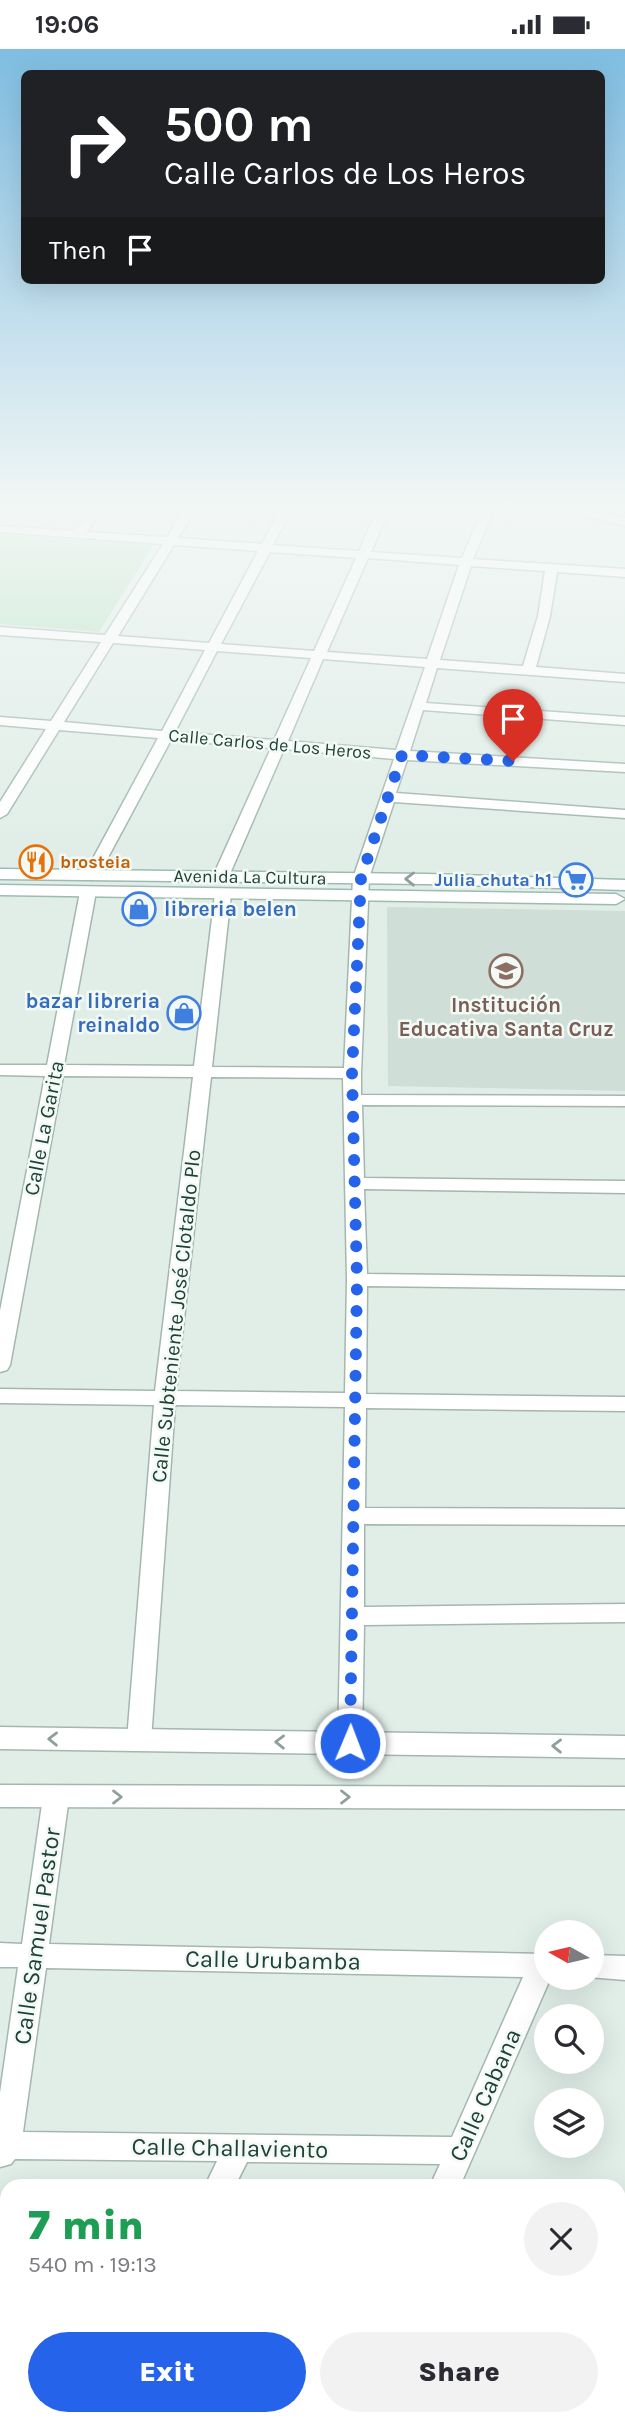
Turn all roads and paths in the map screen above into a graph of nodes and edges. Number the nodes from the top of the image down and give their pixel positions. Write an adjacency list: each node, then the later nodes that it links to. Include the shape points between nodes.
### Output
1 (121, 621): 7 (street)
2 (227, 621): 8 (street, Calle La Garita)
3 (334, 621): 9 (street, Calle Subteniente José Clotaldo Plo)
4 (446, 621): 10 (street)
5 (543, 621): 11 (street)
6 (2, 634): 7 (street)
7 (110, 639): 8 (street); 16 (street)
8 (213, 647): 9 (street); 17 (street, Calle La Garita)
9 (319, 655): 10 (street); 18 (street, Calle Subteniente José Clotaldo Plo)
10 (432, 664): 11 (street); 13 (street)
11 (528, 671): 12 (street)
12 (625, 678)
13 (418, 706): 14 (street); 19 (street)
14 (625, 721)
15 (0, 722): 16 (street, Calle Carlos de Los Heros)
16 (55, 726): 17 (street, Calle Carlos de Los Heros); 22 (street)
17 (166, 735): 18 (street, Calle Carlos de Los Heros); 25 (street, Calle La Garita)
18 (279, 744): 19 (street, Calle Carlos de Los Heros); 26 (street, Calle Subteniente José Clotaldo Plo)
19 (402, 755): 20 (street, Calle Carlos de Los Heros); 21 (street)
20 (625, 768)
21 (388, 797): 23 (street); 28 (street)
22 (0, 814)
23 (625, 814)
24 (0, 874): 25 (main road, Avenida La Cultura)
25 (90, 884): 26 (main road, Avenida La Cultura); 29 (main road, Avenida La Cultura); 32 (street, Calle La Garita)
26 (222, 885): 28 (main road, Avenida La Cultura); 33 (street, Calle Subteniente José Clotaldo Plo)
27 (625, 885): 28 (main road, Avenida La Cultura, one-way to 28)
28 (360, 887): 30 (main road, Avenida La Cultura); 34 (street)
29 (0, 890)
30 (625, 899)
31 (0, 1070): 32 (street)
32 (55, 1070): 33 (street); 41 (street, Calle La Garita)
33 (202, 1072): 34 (street); 43 (street, Calle Subteniente José Clotaldo Plo)
34 (352, 1073): 35 (street)
35 (352, 1100): 36 (street); 37 (street)
36 (625, 1101)
37 (354, 1183): 38 (street); 39 (street)
38 (625, 1187)
39 (357, 1280): 40 (street); 44 (street)
40 (625, 1283)
41 (0, 1365)
42 (0, 1396): 43 (street)
43 (165, 1398): 44 (street); 51 (street, Calle Subteniente José Clotaldo Plo)
44 (356, 1401): 45 (street); 46 (street)
45 (625, 1404)
46 (354, 1516): 47 (street); 49 (street)
47 (625, 1517)
48 (625, 1613): 49 (street)
49 (352, 1616): 52 (street)
50 (0, 1738): 51 (main road, one-way to 50)
51 (139, 1740): 52 (main road, one-way to 51)
52 (350, 1743): 53 (main road, one-way to 52)
53 (625, 1747)
54 (0, 1796): 55 (main road)
55 (56, 1797): 56 (main road, one-way to 56); 58 (street, Calle Samuel Pastor)
56 (625, 1798)
57 (0, 1955): 58 (street, Calle Urubamba)
58 (35, 1956): 59 (street, Calle Urubamba); 64 (street, Calle Samuel Pastor)
59 (534, 1966)
60 (604, 1967): 61 (street)
61 (625, 1968)
62 (534, 1988): 65 (street, Calle Cabana)
63 (239, 2148): 64 (street, Calle Challaviento); 65 (street, Calle Challaviento); 66 (street)
64 (2, 2149)
65 (460, 2151): 67 (street, Calle Cabana)
66 (224, 2179)
67 (448, 2179)

